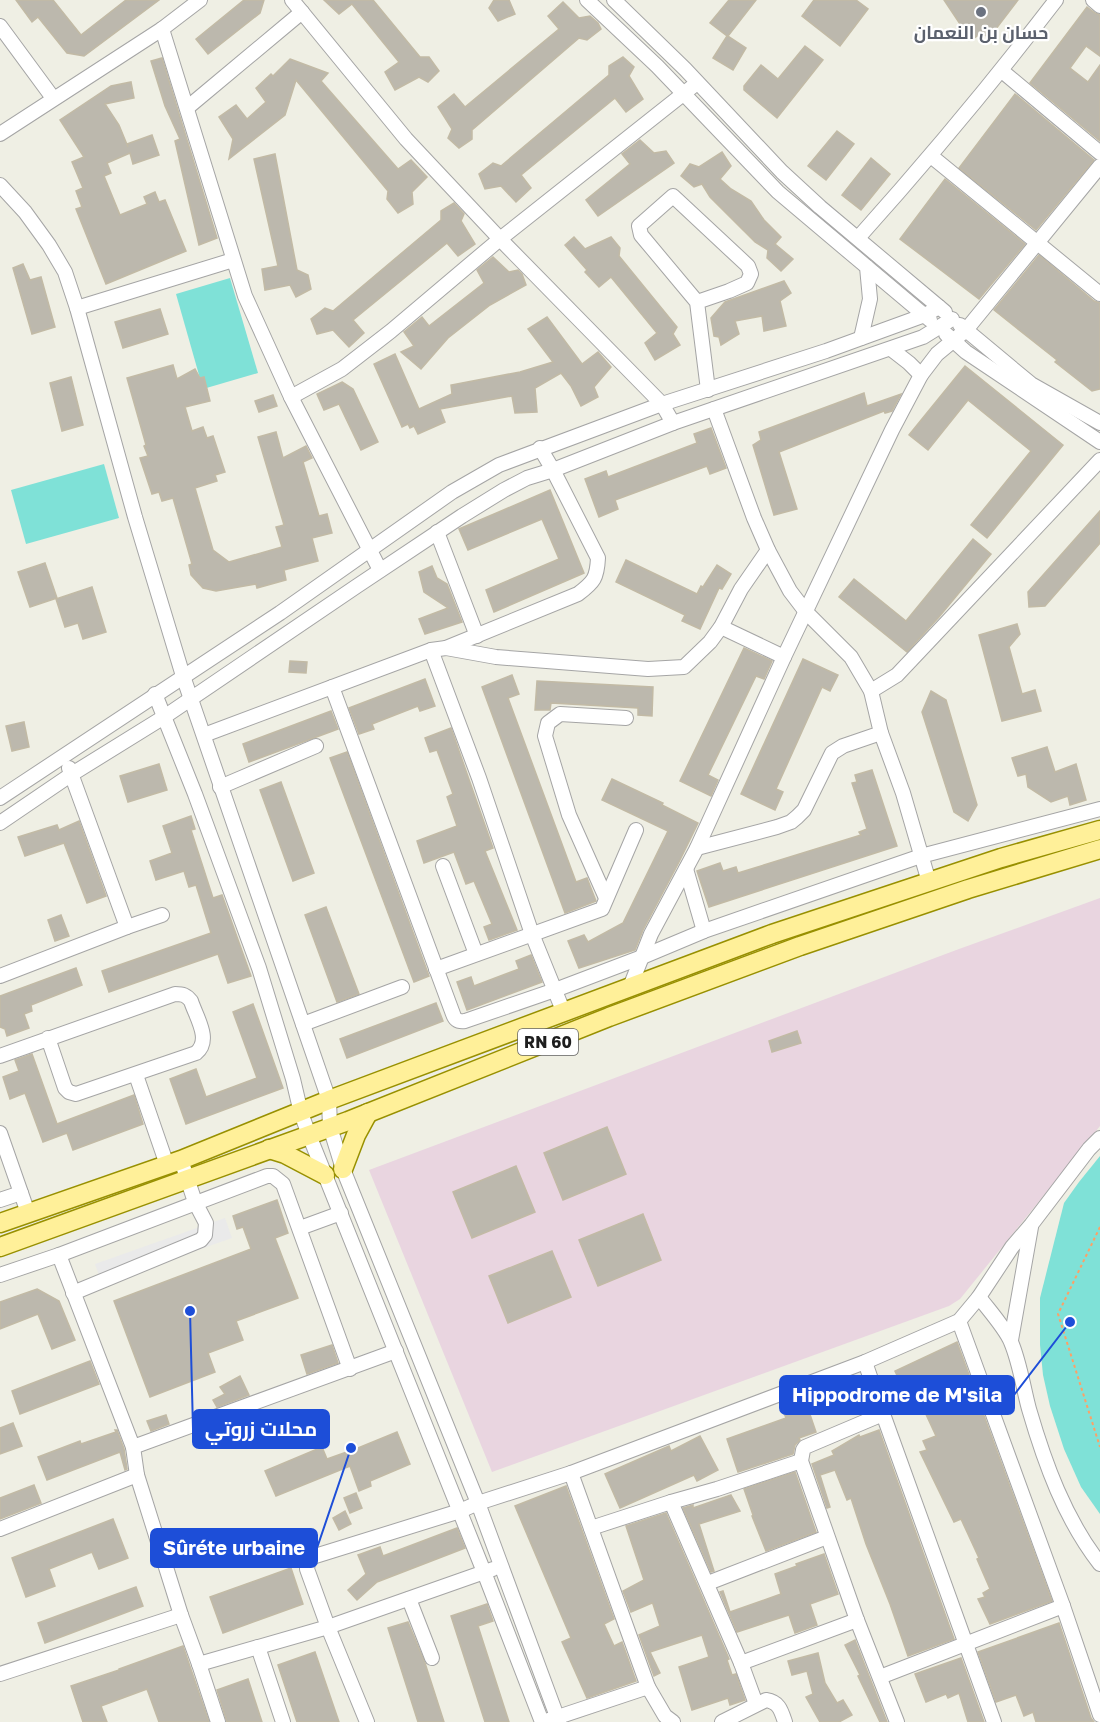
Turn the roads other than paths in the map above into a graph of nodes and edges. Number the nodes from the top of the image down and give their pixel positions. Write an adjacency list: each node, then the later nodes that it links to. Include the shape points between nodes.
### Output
1 (200, 0): 10 (street)
2 (292, 0): 8 (street)
3 (587, 0): 13 (street)
4 (614, 0): 12 (street)
5 (1056, 0): 11 (street)
6 (1093, 0): 7 (street)
7 (1100, 6)
8 (302, 12): 15 (street); 22 (street, via 406,139)
9 (0, 26): 14 (street)
10 (162, 29): 14 (street); 15 (street)
11 (1002, 71): 17 (street); 18 (street)
12 (697, 82): 13 (street); 21 (street, via 782,172)
13 (683, 92): 22 (street); 25 (street, via 778,192)
14 (53, 98): 16 (street)
15 (187, 108): 24 (street)
16 (0, 134)
17 (1100, 153)
18 (931, 156): 21 (street); 23 (street)
19 (1100, 166): 23 (street)
20 (0, 186): 29 (street, via 49,245 65,272)
21 (858, 238): 28 (street)
22 (500, 239): 39 (street, via 342,369); 40 (street)
23 (1038, 242): 26 (street); 33 (street)
24 (233, 260): 29 (street); 39 (street, via 244,296)
25 (867, 267): 30 (street); 34 (street, via 870,299)
26 (1100, 294)
27 (697, 302): 27 (street, via 738,287 751,274 748,266 673,196 639,226 641,235); 38 (street)
28 (939, 307): 30 (street); 31 (street)
29 (77, 308): 58 (street)
30 (924, 315): 32 (street); 34 (street)
31 (952, 319): 32 (street); 33 (street)
32 (940, 328): 35 (street); 36 (street)
33 (966, 330): 35 (street); 43 (street, via 1031,384)
34 (861, 338): 38 (street)
35 (952, 340): 37 (street); 44 (street)
36 (891, 349): 37 (street); 41 (street)
37 (921, 375): 52 (street)
38 (708, 390): 40 (street)
39 (291, 397): 49 (street)
40 (662, 404): 42 (street); 45 (street)
41 (714, 409): 42 (street); 50 (street)
42 (673, 423): 47 (street)
43 (1100, 423)
44 (1100, 442)
45 (540, 448): 47 (street); 49 (street, via 499,465 453,492)
46 (1100, 460): 60 (street, via 897,675)
47 (554, 470): 48 (street, via 504,490); 54 (street, via 598,558 597,572 591,584 578,594)
48 (437, 532): 51 (street); 54 (street)
49 (370, 549): 51 (street); 58 (street)
50 (768, 550): 52 (street); 53 (street)
51 (380, 570): 62 (street)
52 (806, 612): 57 (street); 60 (street, via 851,657)
53 (721, 627): 55 (street, via 684,667 672,669 496,657); 57 (street)
54 (477, 636): 55 (street)
55 (446, 648): 56 (street)
56 (431, 650): 59 (street); 86 (street)
57 (784, 657): 76 (street)
58 (183, 676): 61 (street); 62 (street)
59 (332, 687): 66 (street); 89 (street)
60 (871, 691): 65 (street)
61 (155, 694): 63 (street); 68 (street)
62 (192, 698): 63 (street); 66 (street)
63 (164, 717): 69 (street); 100 (street, via 259,968)
64 (626, 718): 82 (street, via 560,714 548,723 545,736 569,816)
65 (881, 733): 76 (street, via 832,753 797,817); 78 (street)
66 (204, 735): 70 (street)
67 (316, 746): 70 (street)
68 (64, 756): 69 (street); 71 (street)
69 (72, 774): 73 (street); 84 (street)
70 (220, 787): 95 (street)
71 (0, 798)
72 (1100, 809): 78 (street)
73 (0, 823)
74 (636, 830): 82 (street)
75 (1100, 830): 81 (main road, RN 60)
76 (697, 848): 80 (street)
77 (1100, 849): 101 (main road, RN 60, via 800,946)
78 (921, 856): 81 (street); 85 (street)
79 (442, 866): 87 (street)
80 (686, 869): 85 (street); 88 (street)
81 (929, 882): 92 (main road, RN 60)
82 (606, 898): 86 (street, via 602,909)
83 (162, 915): 84 (street)
84 (127, 927): 90 (street)
85 (704, 931): 88 (street)
86 (532, 934): 87 (street); 93 (street)
87 (476, 954): 89 (street)
88 (642, 957): 92 (street); 93 (street)
89 (436, 969): 93 (street, via 458,1021)
90 (0, 976)
91 (402, 987): 95 (street)
92 (630, 987): 94 (main road, RN 60)
93 (555, 990): 94 (street)
94 (564, 1013): 99 (main road, RN 60)
95 (303, 1024): 99 (street)
96 (48, 1038): 97 (street); 98 (street, via 69,1092 76,1094); 98 (street, via 175,994 187,996 204,1044 196,1053)
97 (0, 1056)
98 (136, 1075): 107 (street)
99 (329, 1100): 100 (main road, RN 60); 102 (street)
100 (301, 1113): 104 (street); 107 (main road, RN 60)
101 (368, 1113): 102 (main road, RN 60); 108 (main road)
102 (330, 1127): 104 (main road, RN 60); 108 (street)
103 (0, 1133): 111 (street)
104 (309, 1135): 106 (main road, RN 60); 109 (street)
105 (1100, 1138): 117 (street)
106 (269, 1149): 109 (main road); 110 (main road, RN 60)
107 (174, 1162): 110 (street); 114 (main road, RN 60)
108 (343, 1169): 135 (street)
109 (325, 1175): 115 (street)
110 (187, 1180): 113 (street); 119 (main road, RN 60)
111 (21, 1193): 112 (street); 114 (street)
112 (0, 1200)
113 (195, 1202): 118 (street, via 273,1176 283,1184); 120 (street); 122 (street, via 206,1223 201,1240)
114 (28, 1213): 116 (main road, RN 60)
115 (341, 1214): 118 (street); 126 (street)
116 (0, 1223)
117 (1031, 1225): 123 (street); 125 (street)
118 (300, 1228): 128 (street)
119 (0, 1247)
120 (59, 1255): 121 (street); 122 (street)
121 (0, 1275)
122 (73, 1293): 130 (street)
123 (979, 1297): 124 (street); 125 (street)
124 (959, 1321): 127 (street); 145 (street)
125 (1011, 1340): 140 (street, via 1030,1412 1062,1502)
126 (396, 1351): 128 (street); 136 (street)
127 (865, 1362): 129 (street); 132 (street)
128 (350, 1369): 130 (street)
129 (883, 1414): 131 (street, via 806,1447); 149 (street)
130 (133, 1447): 133 (street)
131 (801, 1461): 134 (street); 139 (street)
132 (571, 1473): 135 (street); 137 (street)
133 (137, 1475): 138 (street); 146 (street)
134 (671, 1502): 137 (street); 143 (street)
135 (478, 1503): 136 (street); 141 (street)
136 (460, 1511): 142 (street); 148 (street, via 312,1557 308,1569)
137 (591, 1528): 156 (street)
138 (0, 1529)
139 (827, 1537): 143 (street); 147 (street)
140 (1100, 1564)
141 (501, 1566): 142 (street); 159 (street)
142 (484, 1572): 144 (street); 159 (street)
143 (708, 1583): 152 (street)
144 (409, 1599): 148 (street); 151 (street)
145 (1063, 1606): 149 (street); 158 (street)
146 (181, 1615): 153 (street); 154 (street)
147 (857, 1620): 152 (street); 155 (street)
148 (328, 1627): 150 (street); 162 (street)
149 (966, 1644): 155 (street); 167 (street)
150 (258, 1647): 153 (street); 161 (street)
151 (432, 1658)
152 (741, 1663): 157 (street)
153 (199, 1664): 160 (street)
154 (0, 1674)
155 (880, 1677): 166 (street)
156 (648, 1687): 159 (street); 163 (street, via 665,1716)
157 (756, 1704): 164 (street); 165 (street, via 774,1701)
158 (1100, 1715)
159 (551, 1721)
160 (218, 1722)
161 (283, 1722)
162 (366, 1722)
163 (673, 1722)
164 (722, 1722)
165 (785, 1722)
166 (897, 1722)
167 (994, 1722)

